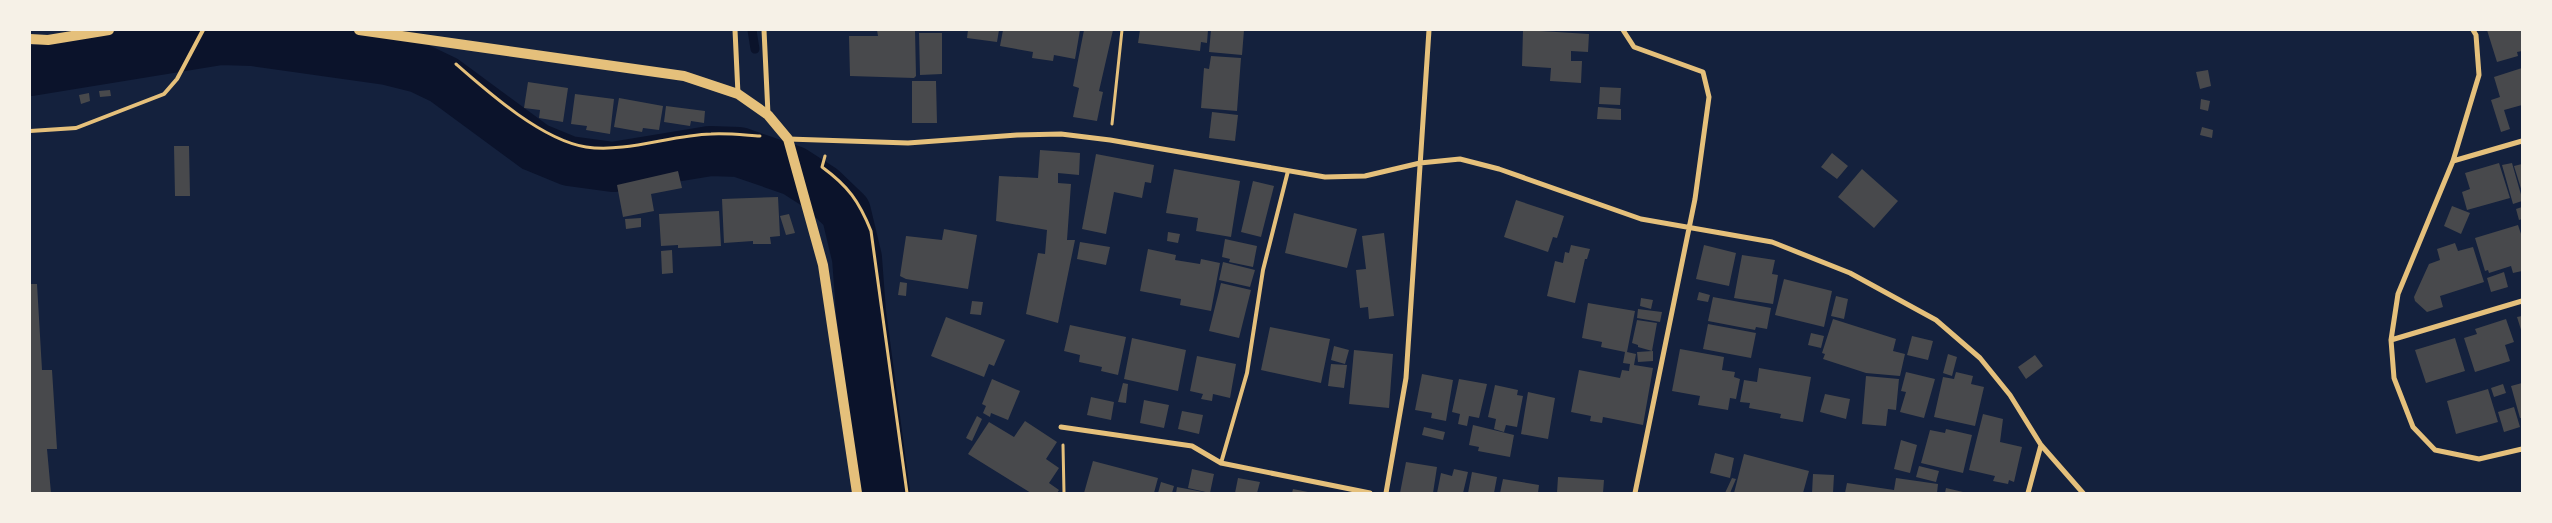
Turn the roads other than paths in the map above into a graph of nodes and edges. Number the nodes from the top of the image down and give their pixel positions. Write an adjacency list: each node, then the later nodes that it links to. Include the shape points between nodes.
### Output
1 (109, 30): 10 (main road)
2 (203, 30): 13 (lane, via 177,79 164,94 76,128)
3 (359, 30): 9 (main road)
4 (734, 30): 11 (street)
5 (764, 30): 12 (street)
6 (1429, 30): 17 (street)
7 (1623, 30): 19 (street, via 1634,47 1703,72 1709,97)
8 (2473, 30): 16 (street, via 2479,75)
9 (390, 32): 11 (main road, via 684,76)
10 (30, 40)
11 (738, 94): 12 (main road)
12 (768, 115): 14 (main road)
13 (30, 131)
14 (788, 139): 18 (street, via 908,143 1061,134); 27 (main road, via 823,265)
15 (2522, 141): 16 (street)
16 (2453, 161): 21 (street, via 2398,294)
17 (1420, 163): 18 (street, via 1364,176 1325,177); 19 (street, via 1460,160 1499,169 1641,219); 29 (street, via 1406,378)
18 (1288, 171): 25 (lane, via 1263,270 1247,373)
19 (1688, 228): 23 (street, via 1772,242 1850,272 1936,320 1980,358 2010,395); 30 (street)
20 (2522, 301): 21 (street)
21 (2391, 340): 24 (street, via 2394,378 2413,427 2435,450 2479,459)
22 (1061, 427): 25 (street, via 1192,446)
23 (2040, 445): 31 (street); 32 (street)
24 (2522, 449)
25 (1221, 463): 26 (street)
26 (1342, 490): 28 (street)
27 (857, 493)
28 (1370, 493)
29 (1386, 493)
30 (1635, 493)
31 (2028, 493)
32 (2083, 493)

